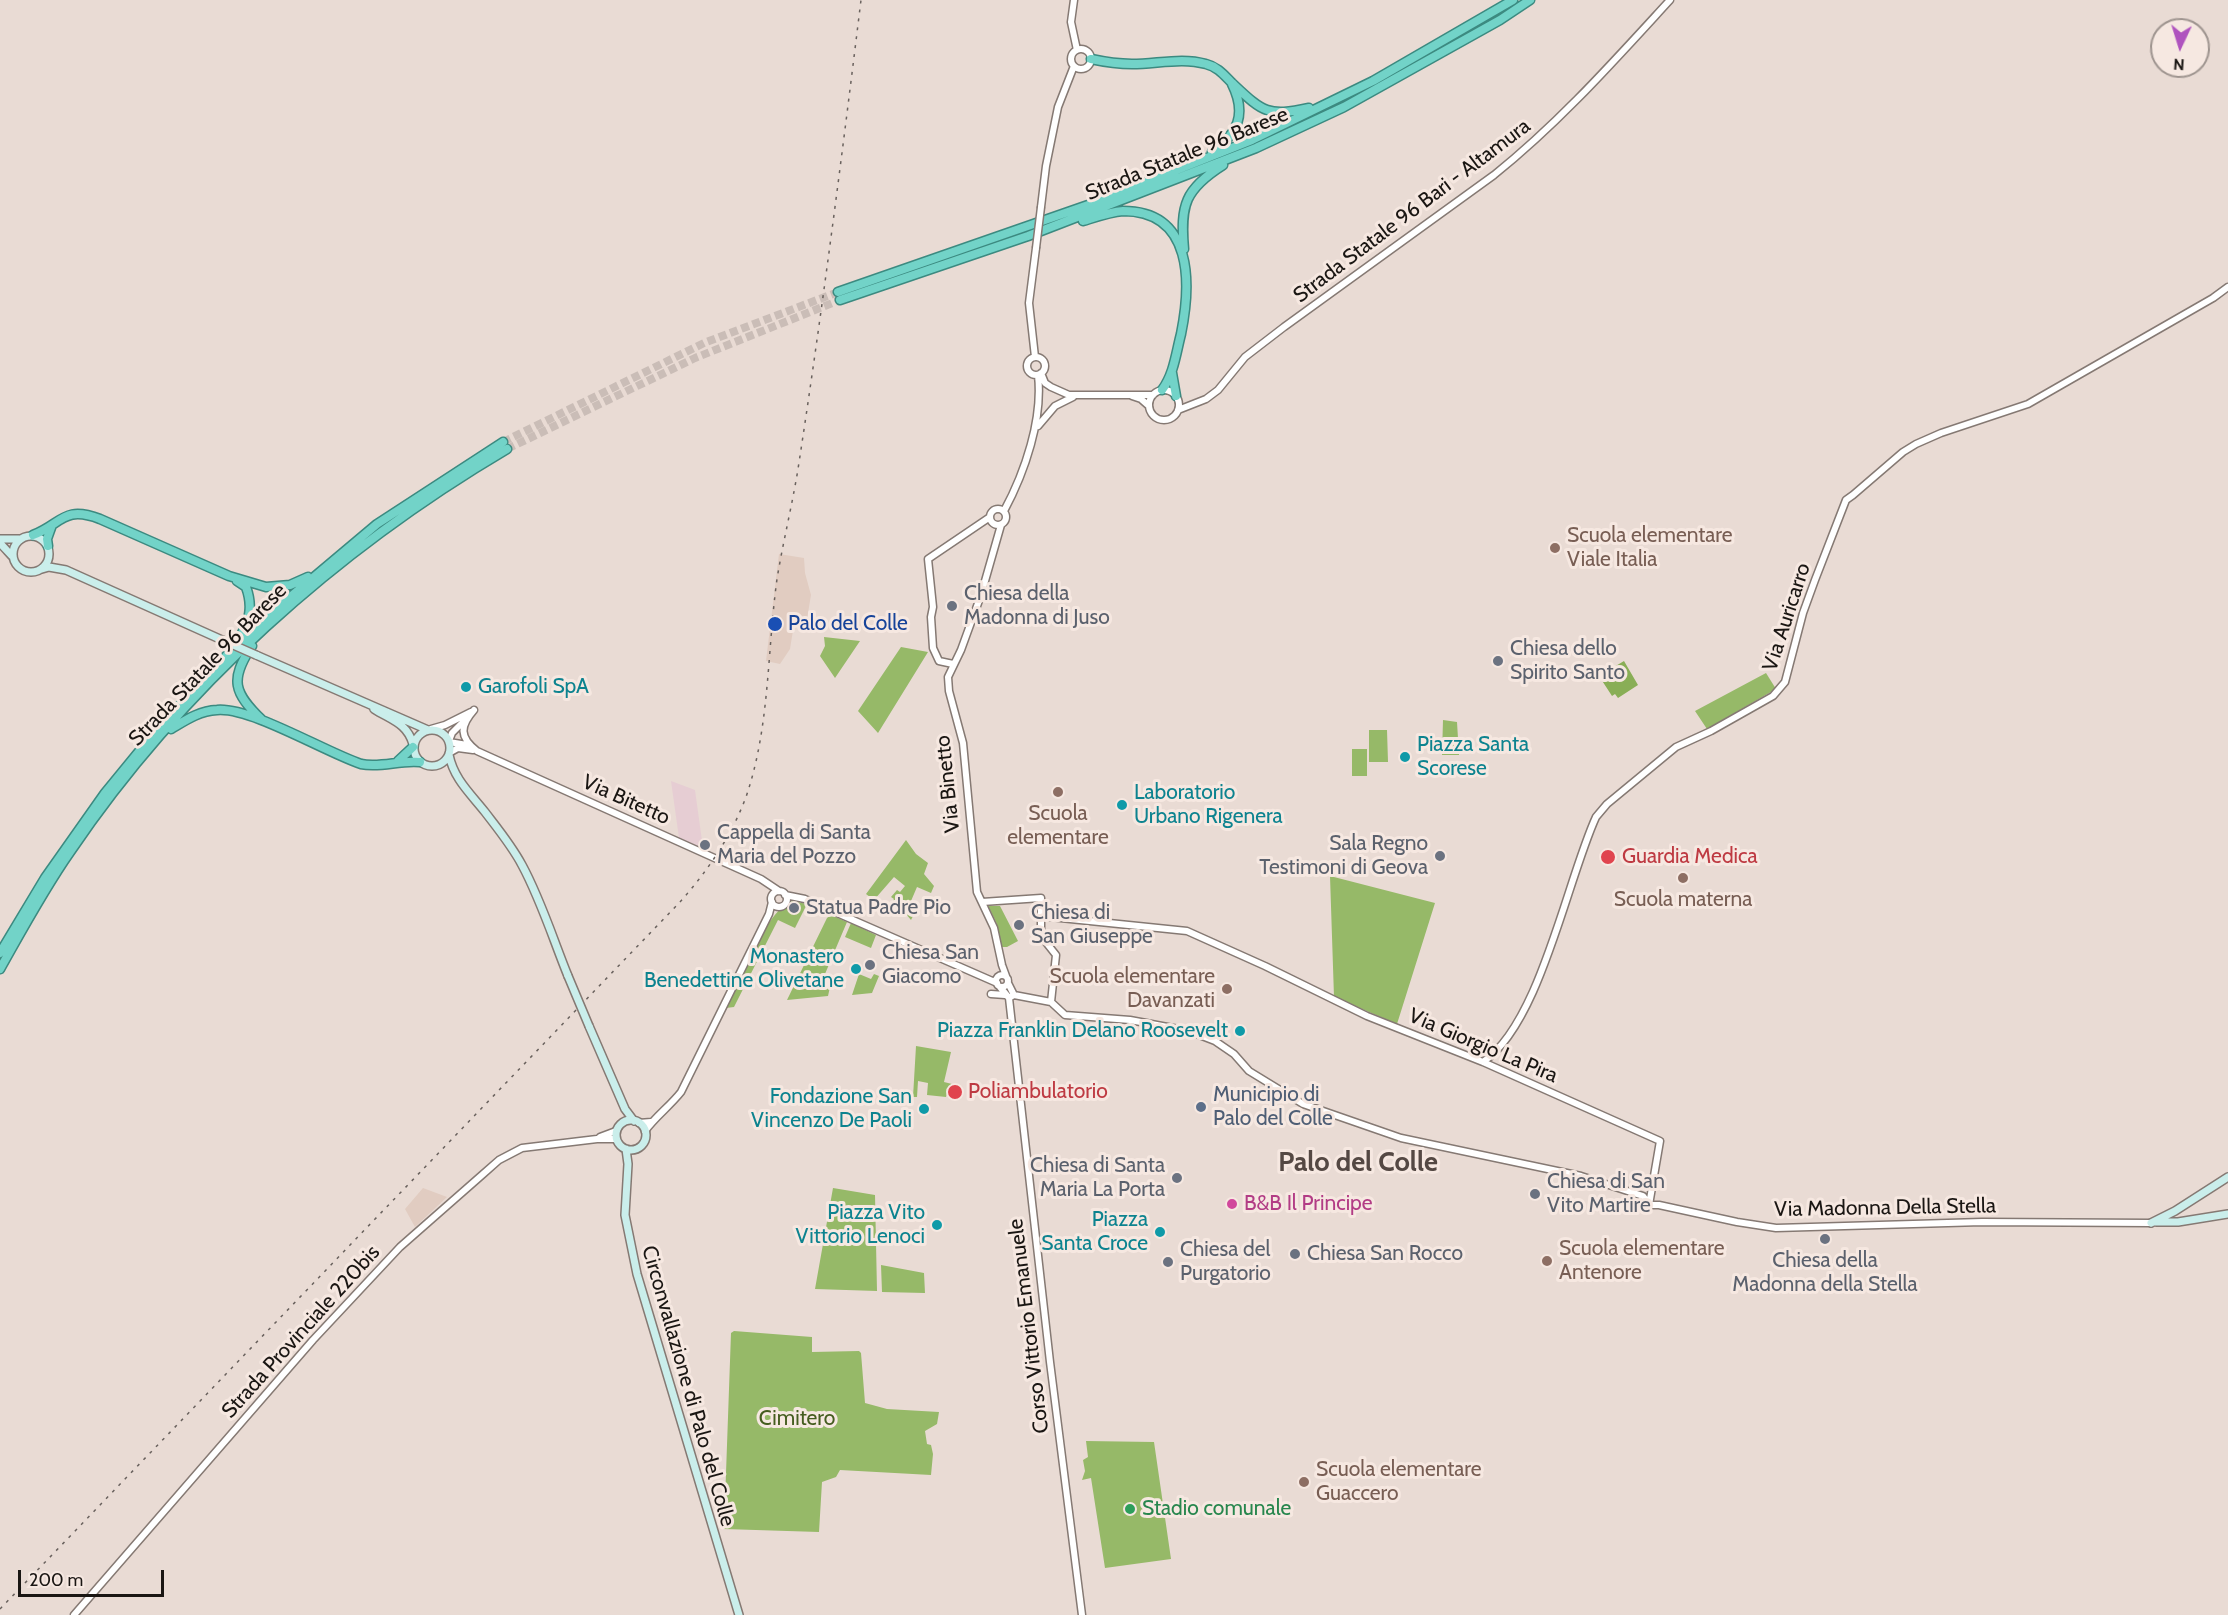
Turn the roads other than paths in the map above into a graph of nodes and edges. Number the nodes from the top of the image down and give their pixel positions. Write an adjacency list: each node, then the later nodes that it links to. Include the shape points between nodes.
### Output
1 (1074, 0): 5 (street, via 1071,22)
2 (1513, 0): 9 (highway, Strada Statale 96 Barese, via 1373,81)
3 (1530, 0): 10 (highway, Strada Statale 96 Barese, via 1344,107)
4 (1670, 0): 23 (street, Strada Statale 96 Bari - Altamura, via 1527,149 1261,345 1218,390)
5 (1077, 50): 6 (street, via 1087,51); 7 (street, via 1071,57)
6 (1091, 59): 7 (street, via 1086,68); 8 (highway, via 1132,64 1200,63 1221,71)
7 (1074, 66): 15 (street, bridge, via 1058,107 1046,166 1029,303)
8 (1231, 81): 9 (highway, via 1259,106 1274,112); 11 (highway, via 1240,104 1235,130 1213,152)
9 (1325, 104): 11 (highway, Strada Statale 96 Barese, via 1252,140)
10 (1256, 148): 12 (highway, Strada Statale 96 Barese); 13 (highway, via 1221,165 1189,195 1182,226)
11 (1175, 171): 12 (highway, Strada Statale 96 Barese, via 839,296)
12 (1028, 236): 13 (highway, via 1107,214 1138,213 1171,230)
13 (1184, 258): 16 (highway, via 1188,291)
14 (2228, 287): 67 (street, Via Auricarro, via 2028,404 1910,448 1846,501 1803,613 1781,688 1773,696 1677,747 1596,817 1526,1006 1494,1055)
15 (1035, 357): 17 (street, via 1045,363); 17 (street, via 1027,367)
16 (1172, 373): 18 (highway); 22 (highway)
17 (1040, 374): 20 (street, via 1060,393); 26 (street)
18 (1162, 390): 21 (street); 22 (street)
19 (1122, 394): 20 (street); 21 (street); 24 (street, via 1141,399)
20 (1083, 395): 26 (street, via 1055,406)
21 (1153, 395): 24 (street)
22 (1177, 398): 23 (street); 25 (street)
23 (1192, 404): 25 (street)
24 (1149, 406): 25 (street, via 1152,415 1160,420 1170,419)
25 (1178, 410)
26 (1035, 432): 27 (street, via 1014,494)
27 (1004, 511): 28 (street, via 995,509); 30 (street, via 1006,520)
28 (990, 518): 30 (street); 42 (street, via 928,559 933,648 939,662)
29 (52, 524): 31 (highway); 34 (highway); 39 (highway, via 68,515 91,516)
30 (1001, 525): 42 (street, Via Binetto, via 957,662)
31 (33, 535): 32 (main road); 34 (main road)
32 (19, 539): 33 (main road); 35 (main road)
33 (0, 541): 35 (main road)
34 (48, 548): 36 (main road, via 48,560); 37 (main road)
35 (13, 558): 36 (main road, via 26,572)
36 (42, 569): 37 (main road)
37 (66, 570): 43 (main road, bridge)
38 (319, 571): 39 (highway, via 278,587); 40 (highway, Strada Statale 96 Barese, via 377,524 505,446 353,555); 41 (highway, Strada Statale 96 Barese)
39 (229, 576): 41 (highway, via 246,587 251,608)
40 (265, 629): 45 (highway, via 244,658 237,686 244,703); 47 (highway, Strada Statale 96 Barese)
41 (228, 654): 62 (highway, Strada Statale 96 Barese, via 105,793 45,878)
42 (953, 664): 60 (street, Via Binetto, via 948,677 949,693 963,743 975,879)
43 (367, 705): 46 (main road); 49 (main road, via 403,725)
44 (466, 718): 46 (street, via 474,710); 48 (street); 50 (street, via 463,730)
45 (264, 722): 47 (highway, via 232,710 207,711); 53 (highway, via 361,764)
46 (429, 730): 48 (main road, via 441,732); 49 (main road, via 418,735)
47 (158, 738): 63 (highway, Strada Statale 96 Barese, via 69,853)
48 (449, 741): 50 (street); 52 (main road)
49 (413, 746): 53 (highway); 54 (main road)
50 (470, 746): 51 (street, Via Bitetto)
51 (477, 751): 52 (street, via 463,748); 57 (street, Via Bitetto)
52 (449, 754): 55 (main road); 56 (main road)
53 (398, 762): 54 (highway)
54 (420, 762): 55 (main road)
55 (438, 765): 56 (main road)
56 (453, 770): 68 (main road, bridge, via 522,864)
57 (761, 879): 58 (street, Via Bitetto); 59 (street)
58 (784, 895): 59 (street); 59 (street, via 784,904); 64 (street, via 805,899 988,980)
59 (774, 901): 71 (street, via 681,1092)
60 (982, 902): 61 (street, via 1041,898); 64 (street, Via Binetto, via 994,928 1002,965)
61 (1041, 916): 66 (street, via 1041,936 1056,955); 67 (street, Via Giorgio La Pira, via 1187,931 1367,1016)
62 (0, 953)
63 (0, 969)
64 (1000, 980): 65 (street); 65 (street, via 1006,986 1008,983); 65 (street, via 991,994)
65 (1009, 996): 66 (street); 83 (street, Corso Vittorio Emanuele)
66 (1051, 1002): 78 (street, via 1065,1015 1130,1020 1189,1031 1222,1045 1249,1071 1304,1104 1401,1138 1531,1164 1626,1190 1643,1197)
67 (1483, 1062): 78 (street, Via Giorgio La Pira, via 1660,1141)
68 (625, 1108): 69 (main road); 70 (main road)
69 (624, 1122): 70 (main road); 73 (main road)
70 (636, 1122): 71 (street); 72 (main road)
71 (651, 1122): 72 (street)
72 (645, 1131): 75 (main road, via 644,1142)
73 (616, 1135): 74 (main road, via 618,1143); 81 (street, Strada Provinciale 220bis, via 532,1145 512,1152 400,1246)
74 (626, 1149): 75 (main road); 76 (main road)
75 (635, 1149): 76 (main road)
76 (628, 1164): 82 (main road, Circonvallazione di Palo del Colle, via 625,1215 637,1274)
77 (2228, 1177): 80 (main road)
78 (1649, 1205): 80 (street, Via Madonna Della Stella, via 1776,1227)
79 (2228, 1214): 80 (main road)
80 (2151, 1222)
81 (74, 1615)
82 (739, 1615)
83 (1082, 1615)

